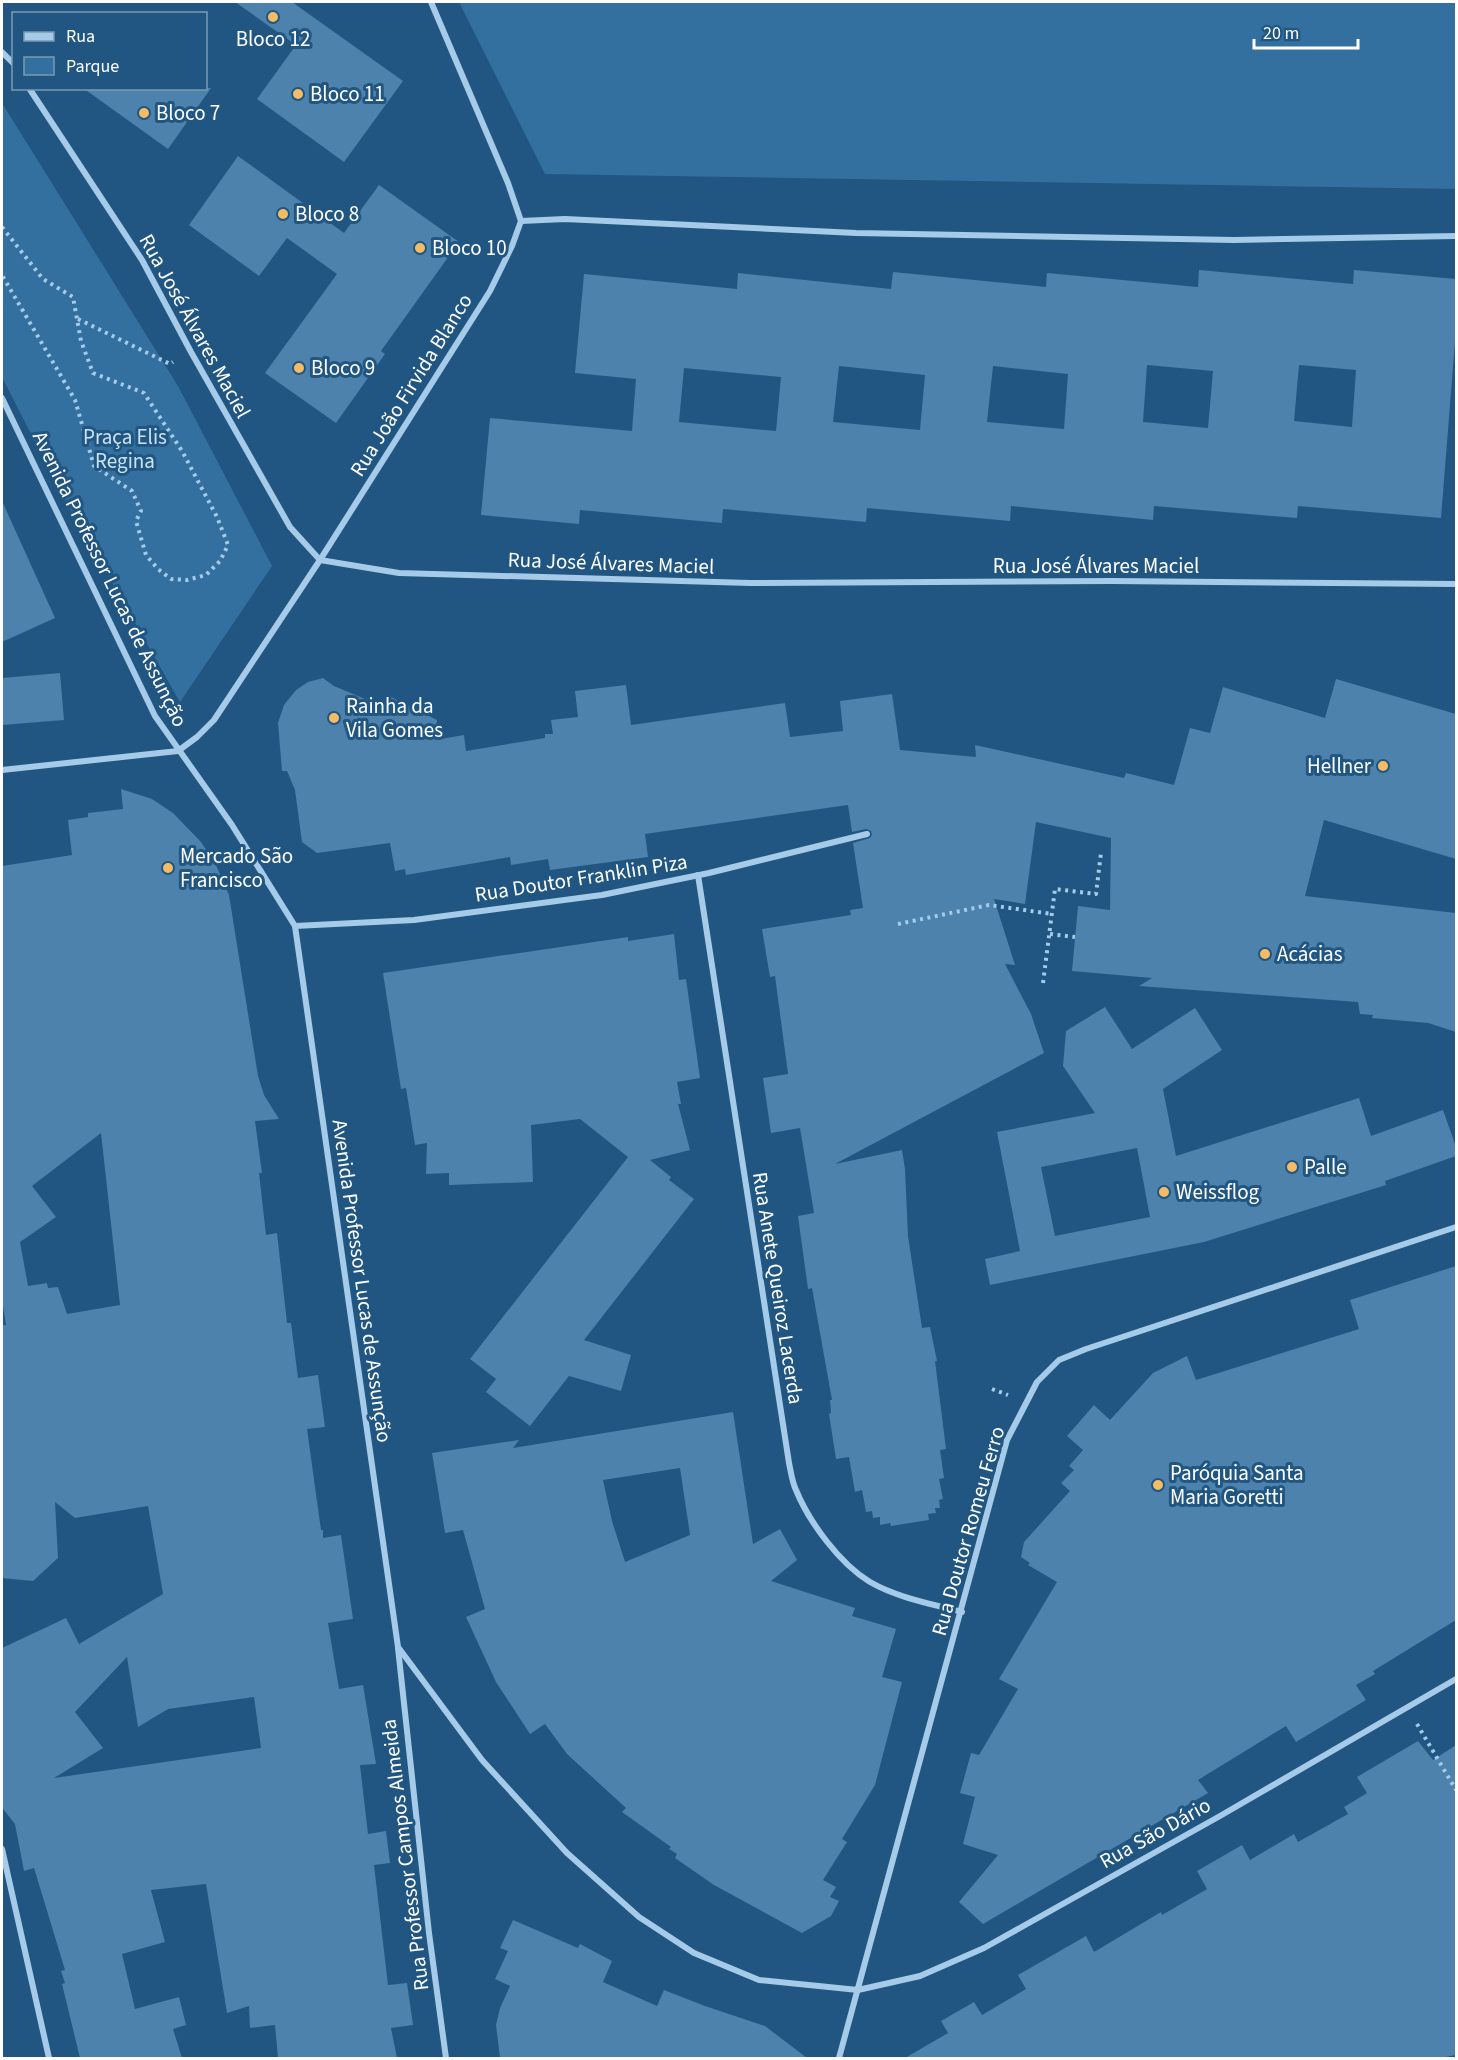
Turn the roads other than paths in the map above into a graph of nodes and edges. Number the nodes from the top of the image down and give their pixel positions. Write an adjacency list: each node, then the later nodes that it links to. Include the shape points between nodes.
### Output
1 (431, 2): 3 (street)
2 (31, 90): 6 (street, Rua José Álvares Maciel, via 142,260 290,527)
3 (521, 221): 4 (street, via 565,219 856,232 1234,240); 6 (street, Rua João Firvida Blanco, via 490,291)
4 (1456, 236)
5 (2, 399): 8 (street, Avenida Professor Lucas de Assunção, via 140,687)
6 (320, 560): 7 (street, Rua José Álvares Maciel, via 399,573 750,583 1111,581); 8 (street, Rua João Firvida Blanco, via 214,720)
7 (1456, 585)
8 (178, 751): 9 (street); 12 (street, Avenida Professor Lucas de Assunção, via 232,825)
9 (2, 770)
10 (867, 834): 11 (street, Rua Doutor Franklin Piza)
11 (698, 875): 12 (street, Rua Doutor Franklin Piza, via 602,895 414,920); 14 (street, Rua Anete Queiroz Lacerda, via 795,1489 837,1555 869,1581 897,1594)
12 (295, 927): 15 (street, Avenida Professor Lucas de Assunção)
13 (1456, 1227): 14 (street, Rua Doutor Romeu Ferro, via 1059,1360 1037,1382 1007,1440)
14 (962, 1612): 18 (street, Rua Doutor Romeu Ferro)
15 (398, 1647): 18 (street, Avenida Professor Lucas de Assunção, via 482,1760 567,1853 639,1917 694,1953 759,1980); 20 (street, Rua Professor Campos Almeida)
16 (1456, 1680): 18 (street, Rua São Dário, via 984,1948 920,1976)
17 (2, 1849): 19 (street)
18 (858, 1990): 21 (street, Rua Doutor Romeu Ferro)
19 (49, 2058)
20 (446, 2058)
21 (840, 2058)

